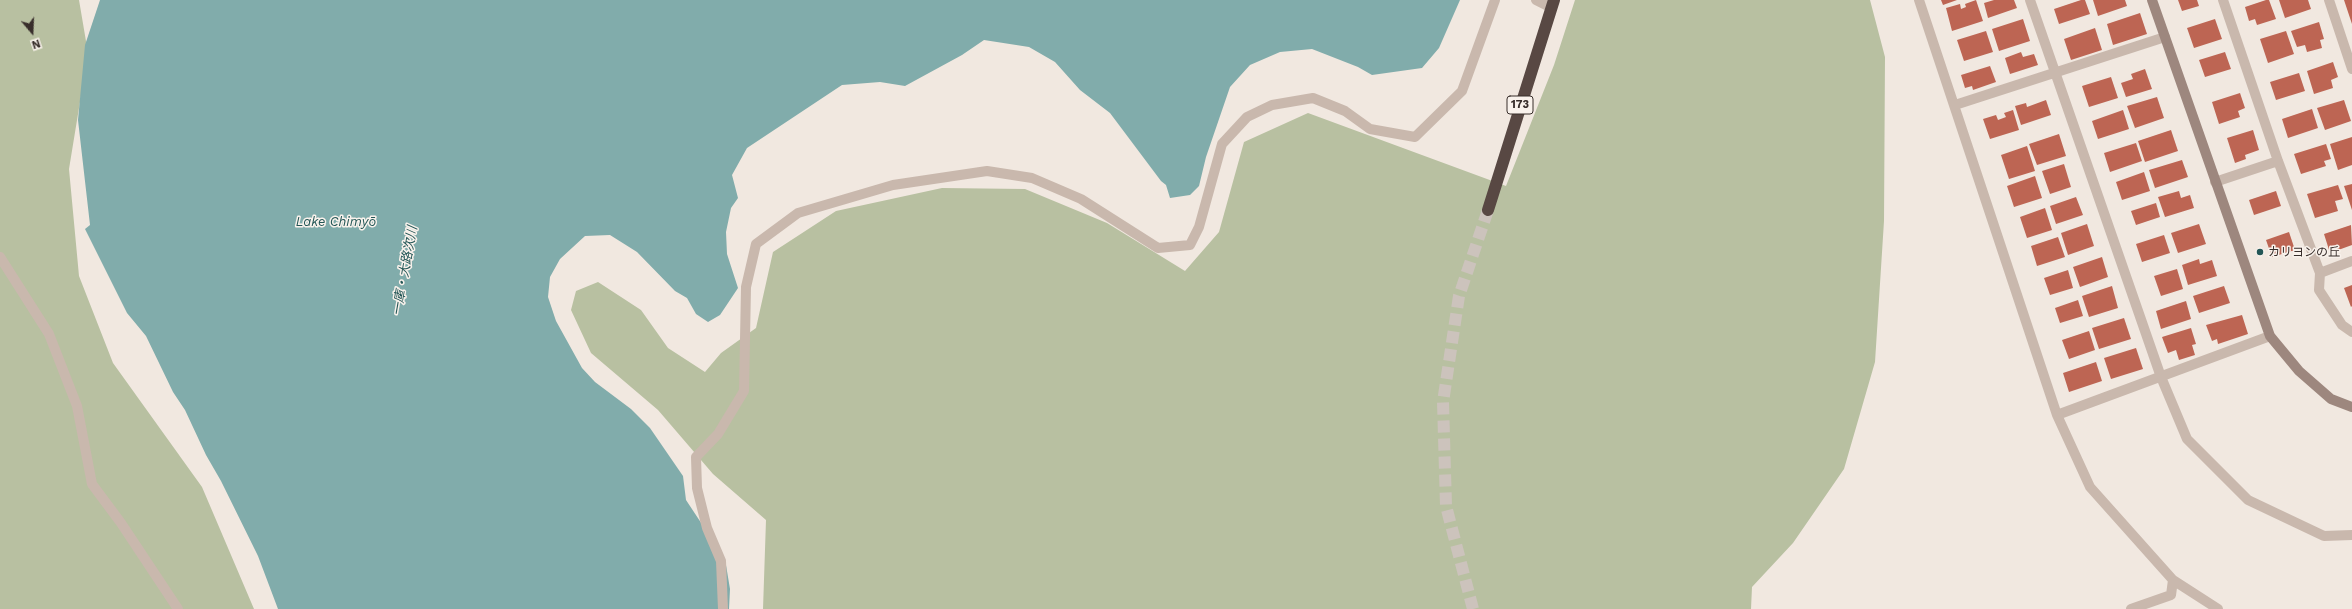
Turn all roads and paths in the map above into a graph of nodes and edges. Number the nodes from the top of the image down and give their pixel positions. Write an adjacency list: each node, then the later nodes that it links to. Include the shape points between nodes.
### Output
1 (1495, 0): 28 (street, via 1462,91 1415,137 1370,129 1345,111 1313,98 1272,105 1247,117 1222,144 1200,227 1190,245 1158,248 1081,199 1032,178 987,171 893,185 798,213 756,244 746,287 744,391 718,434 696,457 698,494 707,528 721,561)
2 (1536, 0): 8 (street)
3 (1919, 0): 13 (street)
4 (2030, 0): 12 (street)
5 (2152, 0): 9 (street)
6 (2223, 0): 14 (street)
7 (2329, 0): 10 (street)
8 (1553, 4): 16 (highway, 173)
9 (2165, 37): 12 (street); 15 (street)
10 (2348, 44): 11 (street)
11 (2352, 70)
12 (2054, 72): 13 (street); 22 (street)
13 (1955, 105): 24 (street)
14 (2278, 161): 15 (street); 19 (street)
15 (2215, 182): 21 (street)
16 (1488, 210)
17 (0, 257): 27 (street, via 49,334 77,406 92,484)
18 (2352, 261): 19 (street)
19 (2320, 273): 20 (street, via 2318,290 2342,325)
20 (2352, 332)
21 (2270, 336): 22 (street); 23 (street, via 2299,371 2331,399)
22 (2161, 377): 24 (street); 25 (street, via 2187,439 2248,500 2324,536)
23 (2352, 407)
24 (2057, 414): 26 (street, via 2090,487)
25 (2352, 535)
26 (2173, 580): 29 (street, via 2171,595); 30 (street)
27 (178, 609)
28 (723, 609)
29 (2131, 609)
30 (2218, 609)

